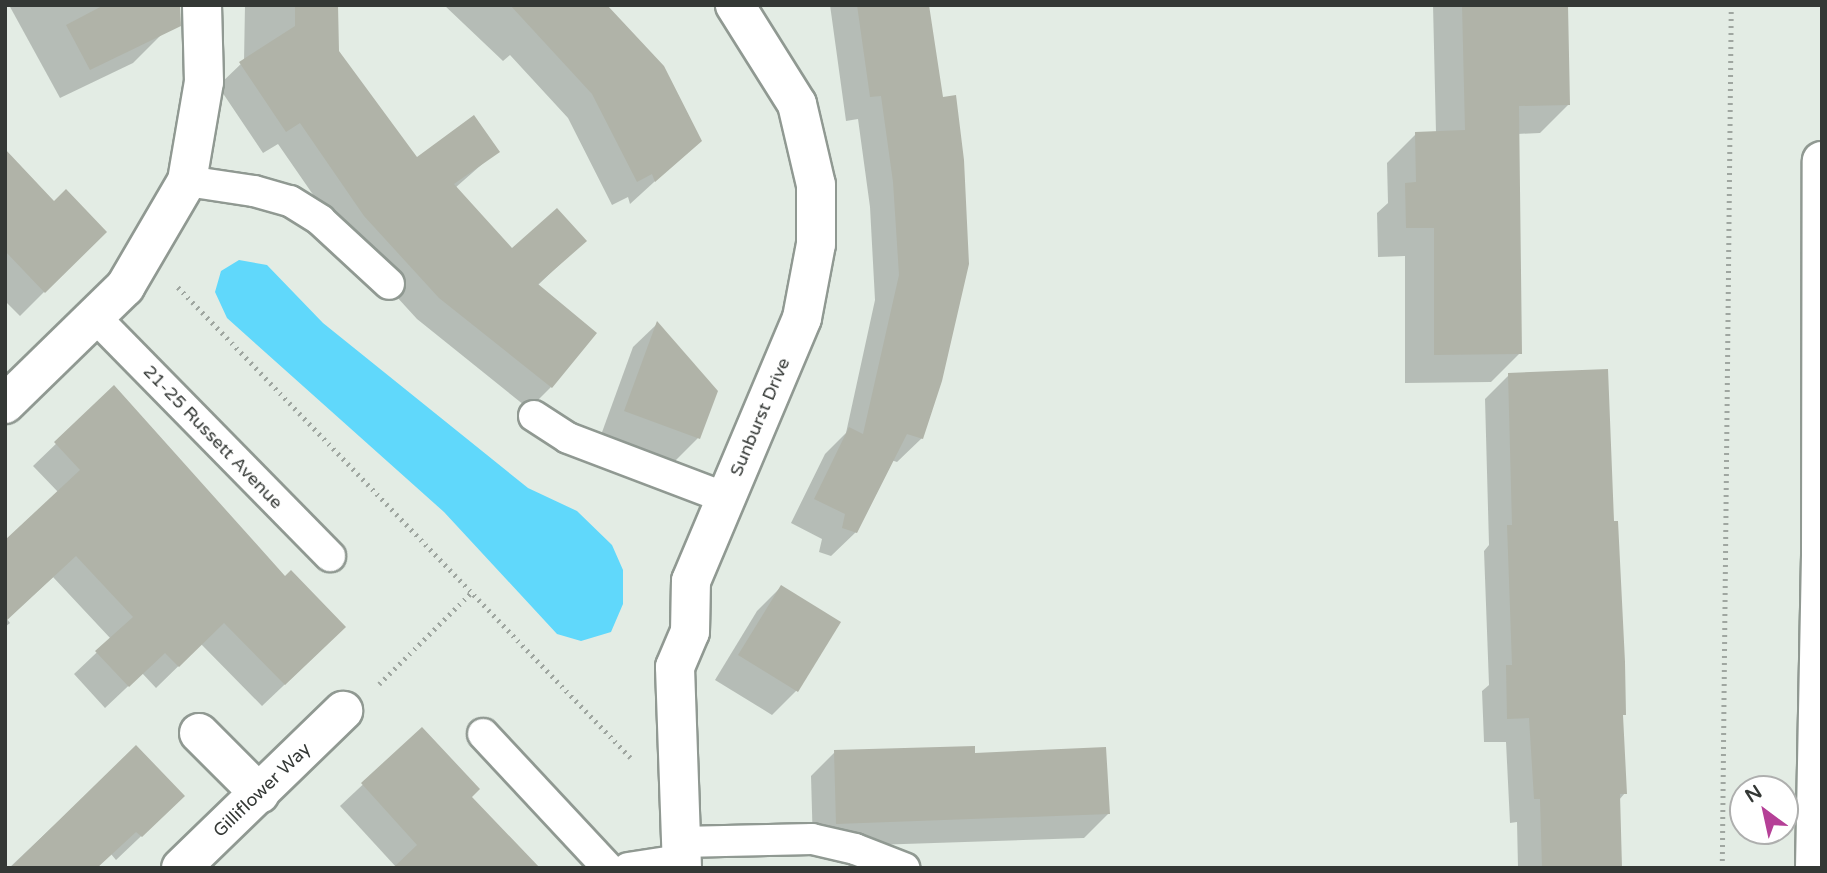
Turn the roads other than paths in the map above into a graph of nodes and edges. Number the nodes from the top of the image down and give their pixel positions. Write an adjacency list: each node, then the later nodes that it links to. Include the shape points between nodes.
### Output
1 (202, 5): 4 (street, via 204,82)
2 (739, 7): 9 (street, Sunburst Drive, via 797,104 816,185 816,244 803,318)
3 (1822, 161): 10 (street)
4 (187, 181): 5 (lane, via 290,201 320,220); 6 (street, via 125,286)
5 (389, 284)
6 (96, 318): 7 (street); 11 (lane, 21-25 Russett Avenue)
7 (5, 404)
8 (534, 416): 9 (lane, via 568,438)
9 (726, 498): 16 (street, Sunburst Drive, via 691,581 690,632 675,667)
10 (1821, 552): 21 (street)
11 (330, 556)
12 (343, 711): 15 (street, Gilliflower Way)
13 (199, 733): 15 (street)
14 (483, 734): 18 (lane)
15 (260, 794): 17 (street, Gilliflower Way)
16 (680, 844): 19 (lane); 20 (lane, via 812,839)
17 (181, 868)
18 (608, 868)
19 (628, 868)
20 (904, 868)
21 (1815, 868)

